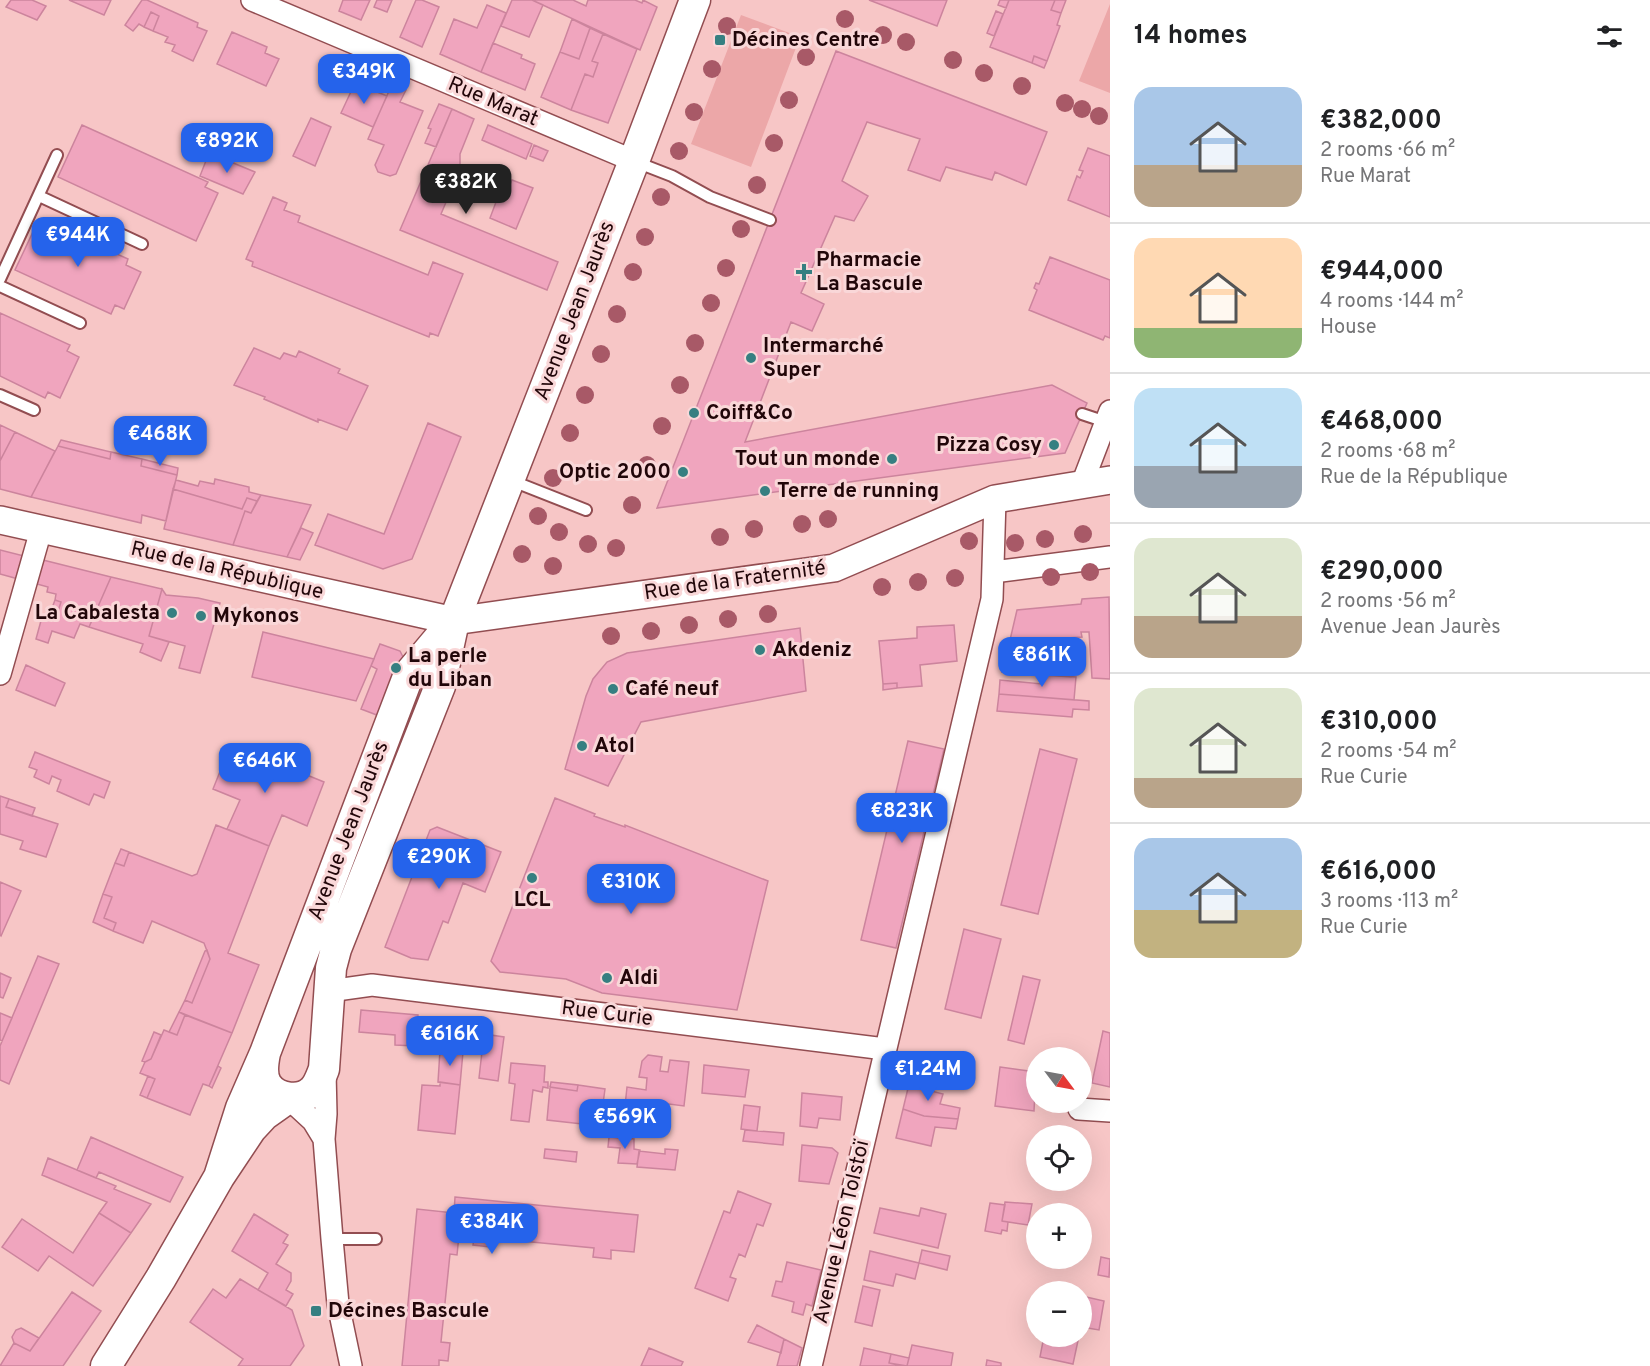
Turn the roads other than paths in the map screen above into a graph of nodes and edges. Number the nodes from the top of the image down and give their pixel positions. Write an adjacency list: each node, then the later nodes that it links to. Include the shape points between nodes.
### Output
1 (252, 0): 4 (street, Rue Marat)
2 (695, 0): 4 (main road, Avenue Jean Jaurès)
3 (57, 155): 5 (lane)
4 (634, 161): 6 (lane); 15 (main road, Avenue Jean Jaurès)
5 (39, 196): 7 (lane); 8 (lane)
6 (770, 220)
7 (142, 244)
8 (0, 279)
9 (0, 286): 10 (lane)
10 (80, 323)
11 (0, 395): 12 (lane)
12 (34, 410)
13 (1082, 414): 14 (lane)
14 (1108, 417): 17 (street)
15 (510, 480): 19 (lane); 24 (main road, Avenue Jean Jaurès)
16 (1110, 480): 17 (street, Rue de la Fraternité)
17 (1082, 484): 18 (street, Rue de la Fraternité)
18 (995, 499): 23 (street, Avenue Léon Tolstoï); 24 (street, Rue de la Fraternité, via 834,568)
19 (586, 510)
20 (0, 520): 21 (street, Rue de la République)
21 (41, 530): 24 (street, Rue de la République); 25 (street)
22 (1110, 557): 23 (street)
23 (993, 572): 27 (street, Avenue Léon Tolstoï, via 992,599)
24 (454, 621): 26 (main road, Avenue Jean Jaurès, via 440,686 336,950); 28 (main road, Avenue Jean Jaurès, via 409,674)
25 (0, 674)
26 (329, 991): 27 (street, Rue Curie, via 372,985); 29 (main road, Avenue Jean Jaurès)
27 (885, 1049): 39 (street, Avenue Léon Tolstoï)
28 (265, 1053): 30 (main road, Avenue Jean Jaurès, via 263,1071 267,1085 277,1095); 34 (main road, Avenue Jean Jaurès, via 241,1108)
29 (324, 1069): 30 (main road, Avenue Jean Jaurès, via 311,1092); 33 (street)
30 (288, 1098): 33 (street, via 313,1121); 34 (main road, Avenue Jean Jaurès, via 251,1129)
31 (1092, 1110): 32 (street)
32 (1110, 1111)
33 (324, 1138): 35 (street)
34 (219, 1177): 37 (main road, Avenue Jean Jaurès)
35 (332, 1239): 36 (lane); 38 (street, via 338,1304)
36 (376, 1239)
37 (106, 1366)
38 (351, 1366)
39 (811, 1366)

